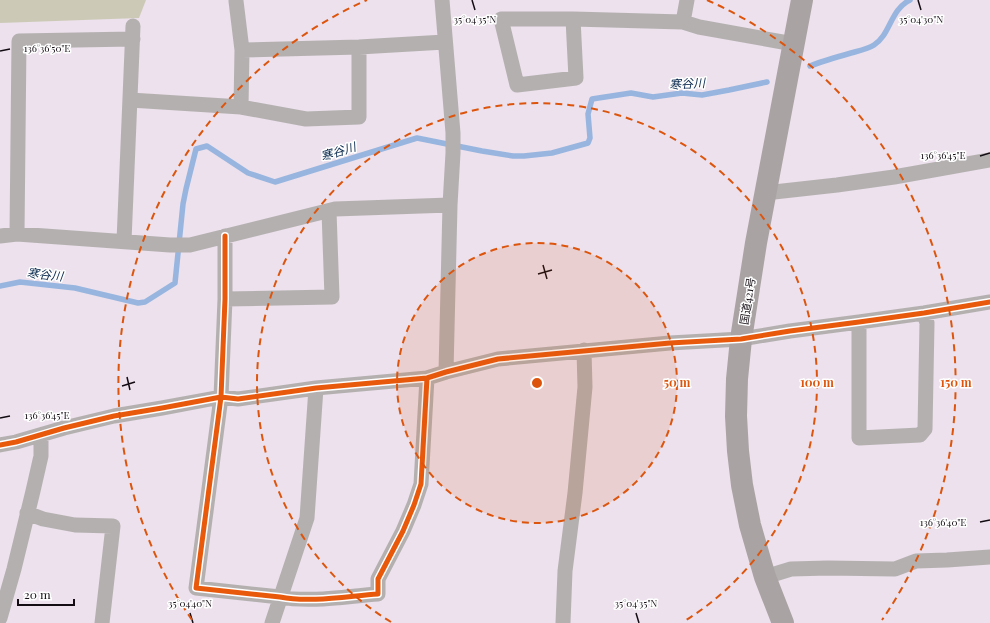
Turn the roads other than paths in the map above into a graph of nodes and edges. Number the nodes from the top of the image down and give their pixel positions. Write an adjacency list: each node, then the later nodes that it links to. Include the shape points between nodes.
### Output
1 (442, 0): 7 (street)
2 (688, 0): 6 (street)
3 (802, 0): 8 (highway, 国道421号)
4 (236, 1): 10 (street)
5 (573, 19): 5 (street, via 576,78 517,85 501,19); 6 (street)
6 (683, 22): 8 (street)
7 (445, 42): 9 (street); 15 (street, via 453,133)
8 (794, 44): 14 (highway, 国道421号)
9 (359, 47): 10 (street); 12 (street, via 359,117 306,118)
10 (242, 50): 12 (street)
11 (130, 100): 12 (street); 17 (street, via 133,33 19,41); 20 (street)
12 (241, 107)
13 (990, 160): 14 (street, via 894,177)
14 (765, 193): 25 (highway, 国道421号)
15 (450, 205): 16 (street); 27 (street)
16 (329, 211): 19 (street); 21 (street, via 332,297)
17 (17, 234): 18 (street); 20 (street)
18 (0, 236)
19 (225, 236): 20 (street, via 190,245); 21 (street)
20 (124, 241)
21 (225, 299): 30 (street)
22 (990, 302): 23 (street)
23 (924, 313): 24 (street); 24 (street, via 927,323 925,429 920,435 859,438)
24 (859, 322): 25 (street)
25 (741, 338): 26 (street); 35 (highway, 国道421号, via 736,379 738,451 750,525)
26 (584, 350): 27 (street, via 498,359); 40 (street, via 585,387 565,571)
27 (446, 372): 28 (street)
28 (427, 378): 29 (street); 36 (street, via 421,484 403,531 378,579 378,594 315,599)
29 (316, 388): 30 (street, via 238,399); 36 (street, via 307,518)
30 (222, 397): 31 (street, via 114,416); 36 (street, via 196,588)
31 (41, 435): 32 (street); 33 (street, via 40,456)
32 (0, 444)
33 (27, 513): 37 (street); 38 (street, via 75,525 113,526)
34 (990, 557): 35 (street, via 916,561 895,569 791,569)
35 (766, 577): 41 (highway, 国道421号)
36 (280, 597): 39 (street)
37 (0, 618)
38 (102, 623)
39 (272, 623)
40 (563, 623)
41 (783, 623)

